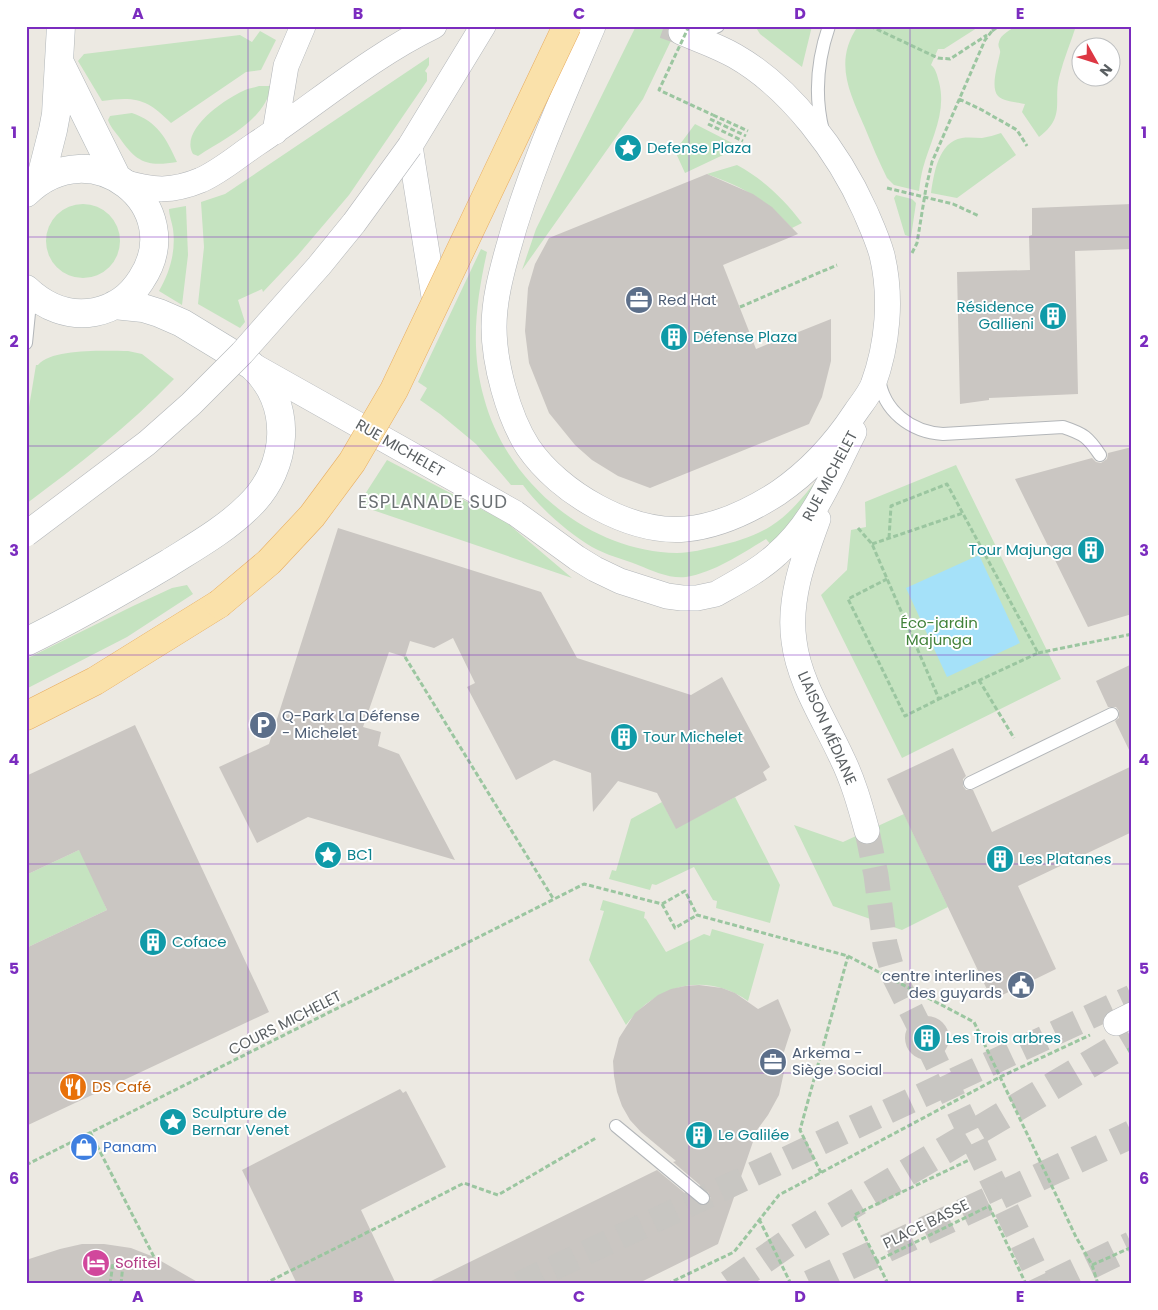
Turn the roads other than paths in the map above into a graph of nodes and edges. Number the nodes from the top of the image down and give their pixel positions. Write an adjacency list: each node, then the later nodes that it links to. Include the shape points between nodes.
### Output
1 (61, 26): 9 (main road)
2 (304, 26): 10 (street, via 286,66)
3 (434, 26): 10 (street, via 388,52)
4 (482, 26): 11 (street)
5 (566, 26): 16 (main road, bridge)
6 (593, 26): 21 (street, via 516,219 497,294 494,325 502,385 528,446 548,470 573,491 631,522 663,530 717,524 771,497 811,467 834,442)
7 (829, 26): 12 (lane, via 821,48 818,77 820,115)
8 (685, 29): 12 (street, via 736,56 758,72 786,96)
9 (58, 59): 13 (main road); 14 (main road, via 53,130)
10 (275, 132): 13 (street, via 201,180 154,190)
11 (410, 146): 16 (street); 24 (street, bridge, via 354,223 242,353 146,443)
12 (828, 146): 19 (street, via 845,171 881,251 888,292 887,323)
13 (120, 180): 14 (main road, via 99,170 76,168 63,170); 17 (main road, via 145,206 154,244 151,262 136,289)
14 (33, 187)
15 (28, 291): 17 (main road, via 47,305 73,313 87,313); 18 (lane)
16 (435, 303): 27 (main road, bridge, via 394,390 352,462 312,516 276,556 219,604 94,682)
17 (114, 305): 20 (main road, RUE MICHELET, via 159,313)
18 (26, 343)
19 (880, 361): 21 (street); 22 (lane, via 880,387 885,399 902,420 920,430 943,434 1063,427 1089,439)
20 (251, 365): 23 (street, RUE MICHELET, via 514,513 595,569 667,596 698,598 716,594 770,560 806,523); 25 (main road, via 274,394 282,426 276,465 251,505 149,575)
21 (872, 388): 23 (street, RUE MICHELET)
22 (1100, 456)
23 (831, 480): 29 (street, LIAISON MÉDIANE, via 804,556 793,611 793,639 807,686 852,778)
24 (26, 534)
25 (26, 642)
26 (1112, 714): 28 (lane)
27 (26, 716)
28 (970, 783)
29 (867, 831)
30 (616, 1126): 31 (lane)
31 (703, 1198)

